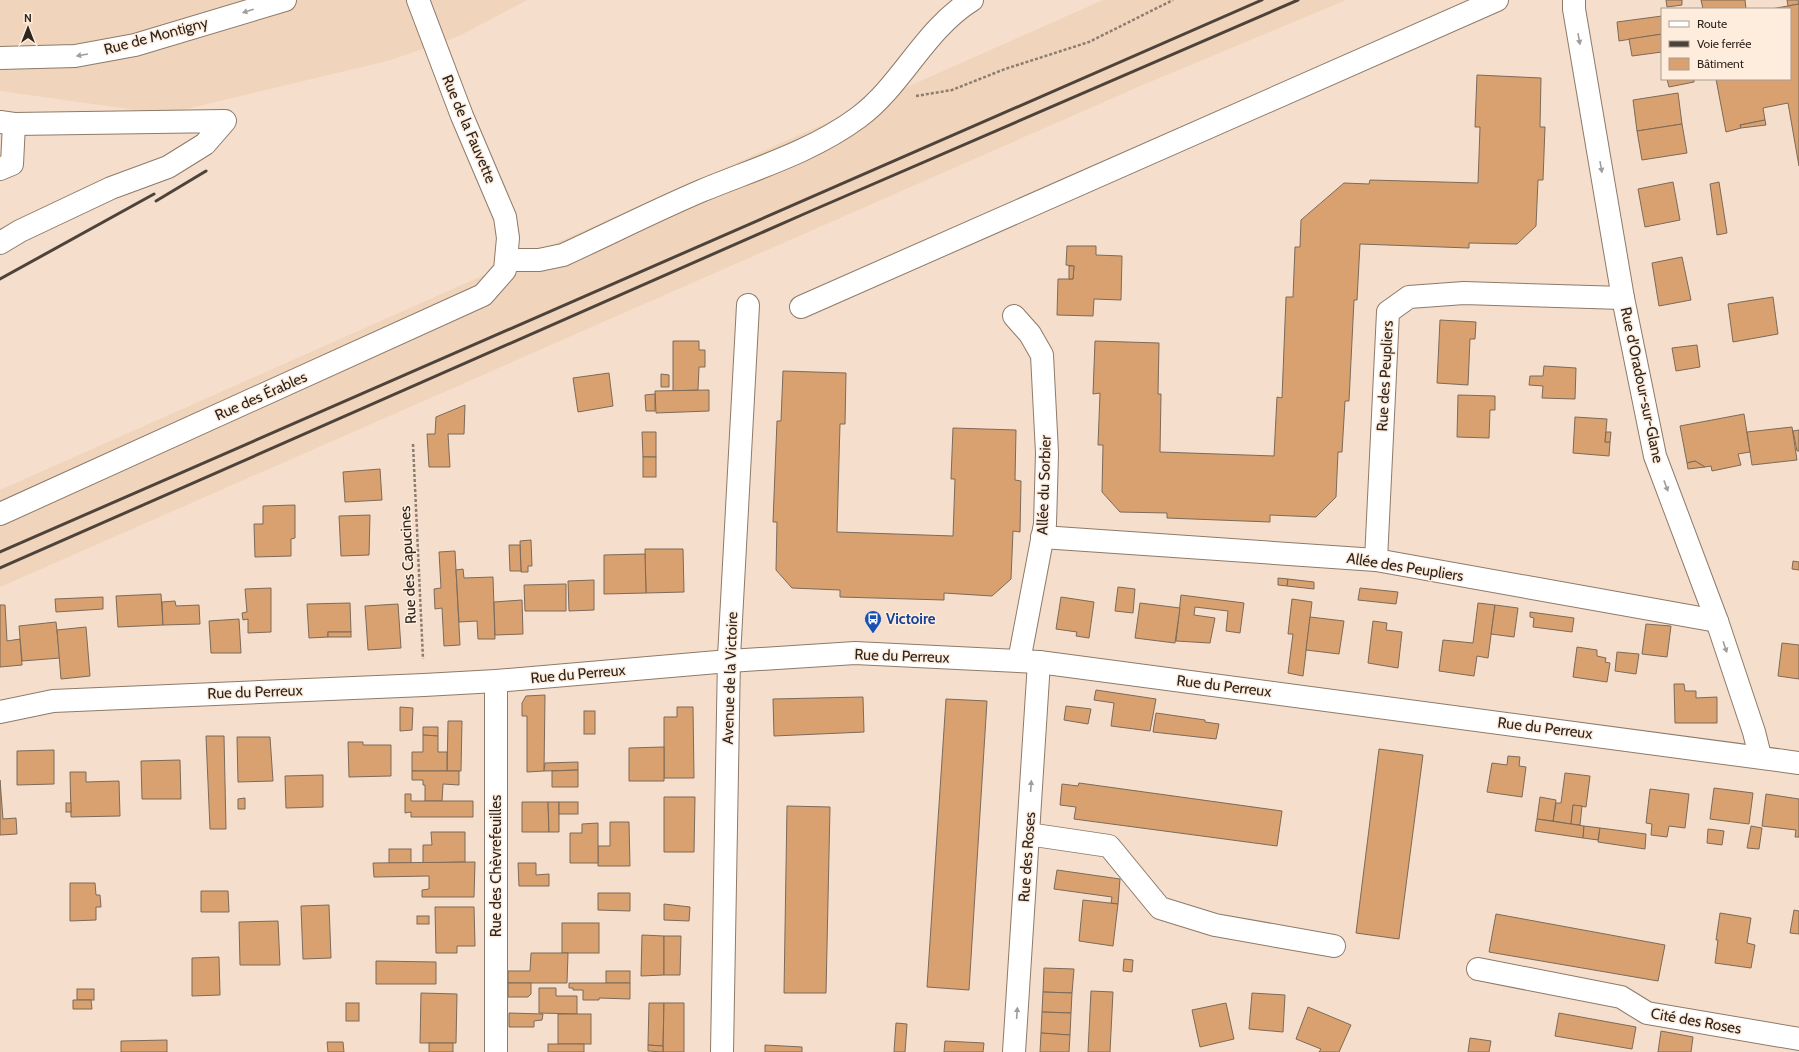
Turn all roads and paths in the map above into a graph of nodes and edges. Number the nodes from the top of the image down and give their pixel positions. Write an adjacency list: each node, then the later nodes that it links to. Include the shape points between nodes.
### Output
1 (285, 0): 7 (street, Rue de Montigny, one-way to 7, via 135,45 75,56)
2 (418, 0): 12 (street, Rue de la Fauvette, via 462,116 500,202 508,238)
3 (972, 0): 8 (street, via 956,10 931,36)
4 (1173, 0): 8 (path, via 1089,42 1005,69 952,90 908,97)
5 (1497, 0): 15 (street)
6 (1574, 0): 13 (street, Rue d'Oradour-sur-Glane, one-way to 13)
7 (0, 58)
8 (882, 95): 12 (street, via 860,116 830,136 795,153 699,192 563,255 539,260)
9 (7, 123): 10 (street, via 12,164); 11 (street, via 225,121 205,144 168,167 110,188)
10 (0, 169)
11 (0, 243)
12 (507, 260): 18 (street, Rue des Érables, via 505,270 483,295)
13 (1623, 298): 20 (street, Rue des Peupliers, via 1464,293 1408,297 1388,312); 21 (street, Rue d'Oradour-sur-Glane, one-way to 21, via 1655,456)
14 (748, 305): 22 (street, Avenue de la Victoire)
15 (801, 307)
16 (1014, 316): 19 (street, Allée du Sorbier, via 1030,334 1042,355 1047,453 1045,524)
17 (413, 444): 25 (path, Rue des Capucines)
18 (0, 514)
19 (1042, 537): 20 (street, Allée des Peupliers); 23 (street, Allée du Sorbier)
20 (1376, 560): 21 (street, Allée des Peupliers)
21 (1716, 621): 27 (street, Rue d'Oradour-sur-Glane, one-way to 27)
22 (729, 661): 23 (street, Rue du Perreux, via 855,654); 24 (street, Rue du Perreux); 34 (street, Avenue de la Victoire)
23 (1029, 661): 27 (street, Rue du Perreux); 29 (street, Rue des Roses, one-way to 23)
24 (496, 681): 25 (street, Rue du Perreux); 33 (street, Rue des Chèvrefeuilles)
25 (424, 685): 26 (street, Rue du Perreux, via 53,701)
26 (0, 712)
27 (1760, 756): 28 (street, Rue du Perreux)
28 (1799, 763)
29 (1028, 834): 30 (street, via 1109,846 1160,908 1216,925); 35 (street, Rue des Roses, one-way to 29)
30 (1334, 946)
31 (1478, 969): 32 (street, Cité des Roses, via 1621,997 1647,1013)
32 (1799, 1039)
33 (496, 1052)
34 (722, 1052)
35 (1014, 1052)

